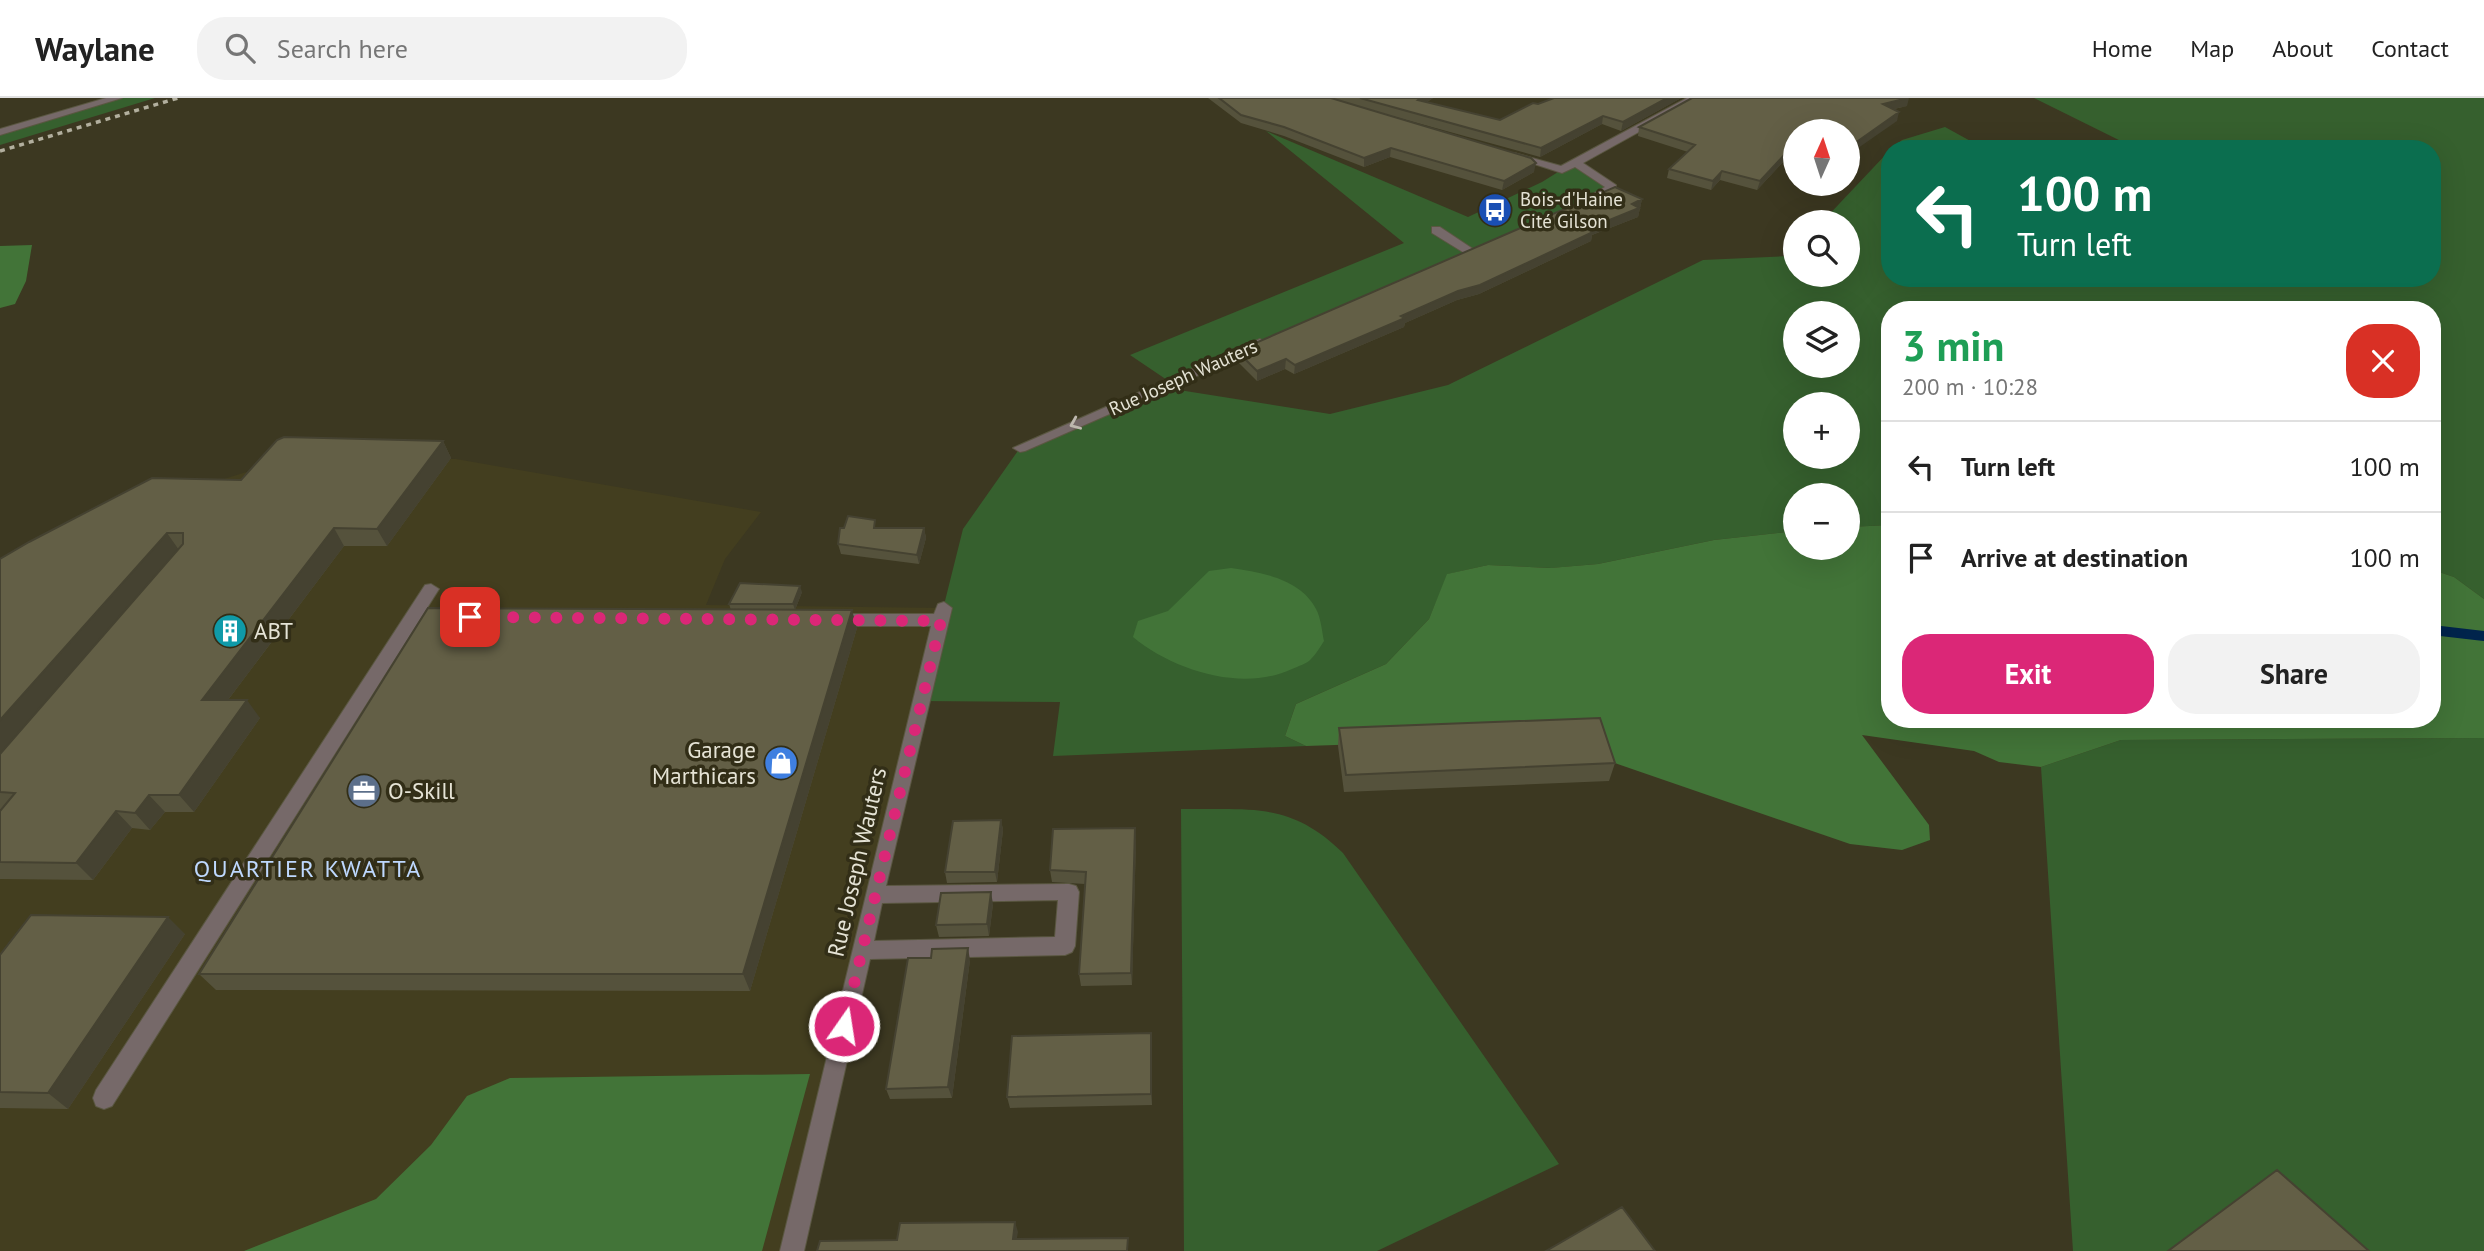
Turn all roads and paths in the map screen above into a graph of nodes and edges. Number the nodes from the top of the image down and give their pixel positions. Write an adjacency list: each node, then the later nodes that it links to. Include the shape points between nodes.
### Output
1 (117, 98): 3 (street)
2 (1695, 98): 5 (street)
3 (0, 132)
4 (1508, 155): 5 (street, via 1562,170)
5 (1574, 162): 6 (street, via 1611,190)
6 (1573, 206)
7 (1436, 230): 8 (street)
8 (1470, 251)
9 (1270, 339): 10 (street, Rue Joseph Wauters, one-way to 10)
10 (1020, 448)
11 (432, 589): 15 (street, via 421,616)
12 (816, 620): 13 (street, Rue Joseph Wauters, via 942,614)
13 (874, 895): 14 (street, Rue Joseph Wauters); 14 (street, via 1069,892 1065,946)
14 (861, 950): 16 (street, Rue Joseph Wauters)
15 (104, 1098)
16 (792, 1251)

